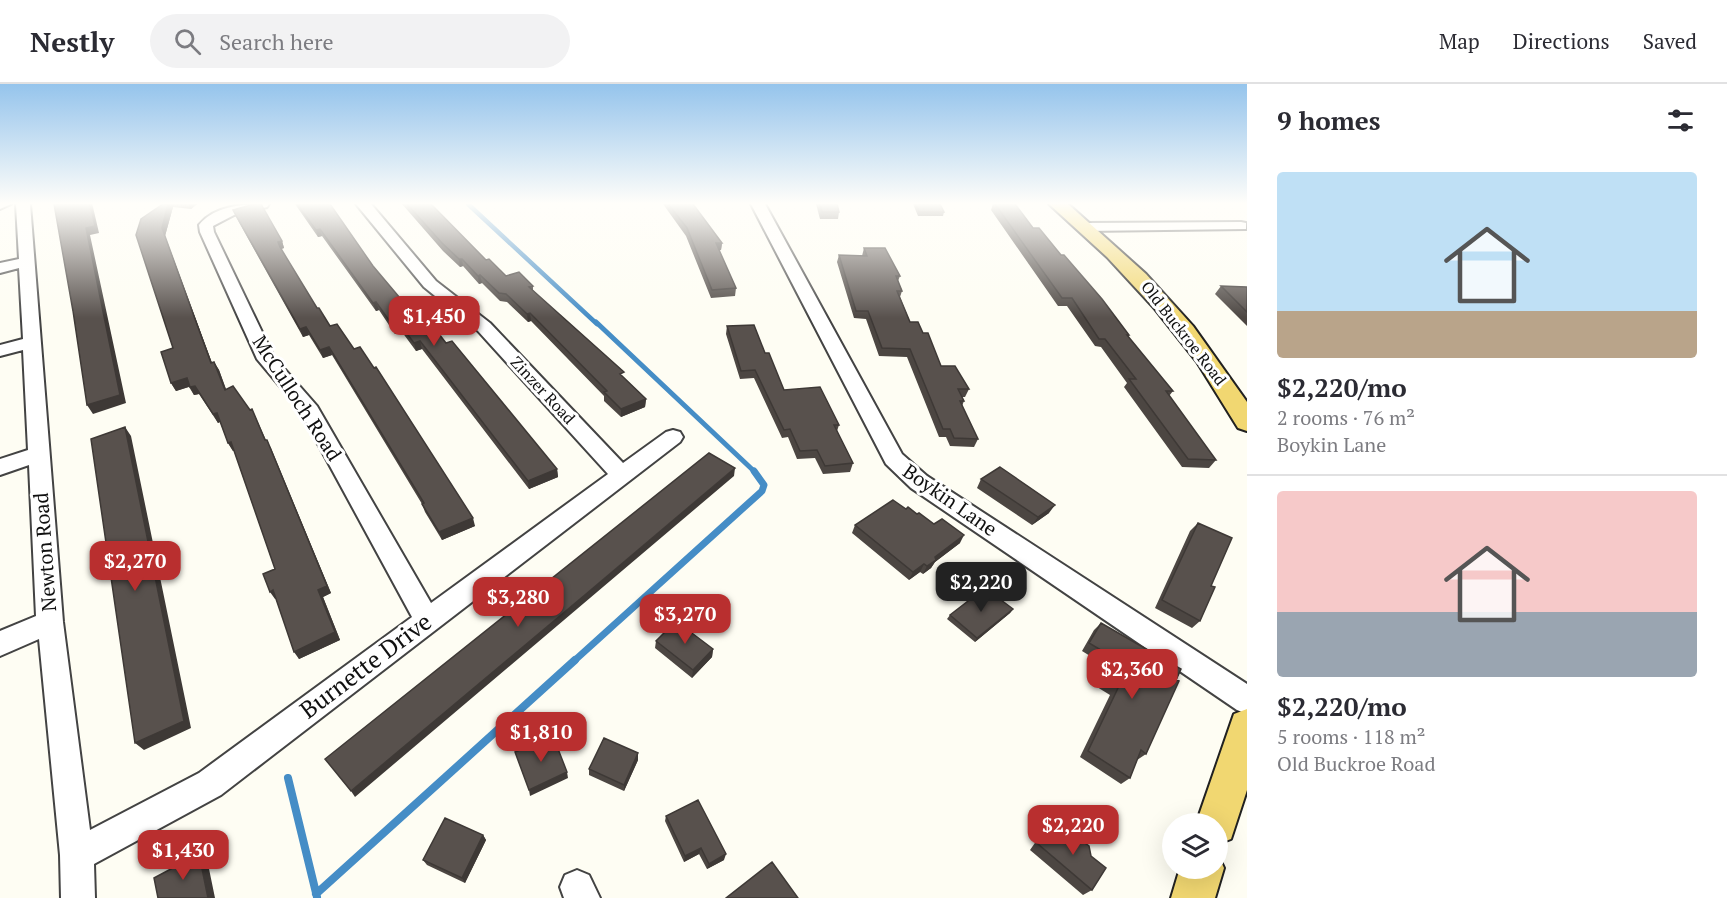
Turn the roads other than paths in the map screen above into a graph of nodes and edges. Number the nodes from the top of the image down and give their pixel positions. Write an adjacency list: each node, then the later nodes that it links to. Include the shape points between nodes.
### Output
1 (26, 242): 6 (street, Newton Road)
2 (212, 242): 15 (street, McCulloch Road, via 266,359 307,406)
3 (395, 242): 14 (street, Zinzer Road, via 430,284 484,327)
4 (778, 242): 18 (street, Boykin Lane, via 894,459 919,482)
5 (1101, 242): 10 (main road, Old Buckroe Road, via 1140,277 1191,337)
6 (27, 262): 7 (street); 8 (street, Newton Road)
7 (0, 268)
8 (31, 342): 9 (street); 12 (street, Newton Road)
9 (0, 351)
10 (1247, 423)
11 (673, 437): 14 (street, Burnette Drive)
12 (39, 454): 13 (street); 16 (street, Newton Road)
13 (0, 467)
14 (621, 475): 15 (street, Burnette Drive)
15 (427, 620): 21 (street, Burnette Drive, via 210,784)
16 (50, 622): 17 (street); 21 (street, Newton Road)
17 (0, 644)
18 (1247, 700)
19 (1247, 727): 20 (main road)
20 (1220, 813)
21 (78, 855): 23 (street, Newton Road)
22 (1199, 879): 24 (main road)
23 (78, 898)
24 (1193, 898)

